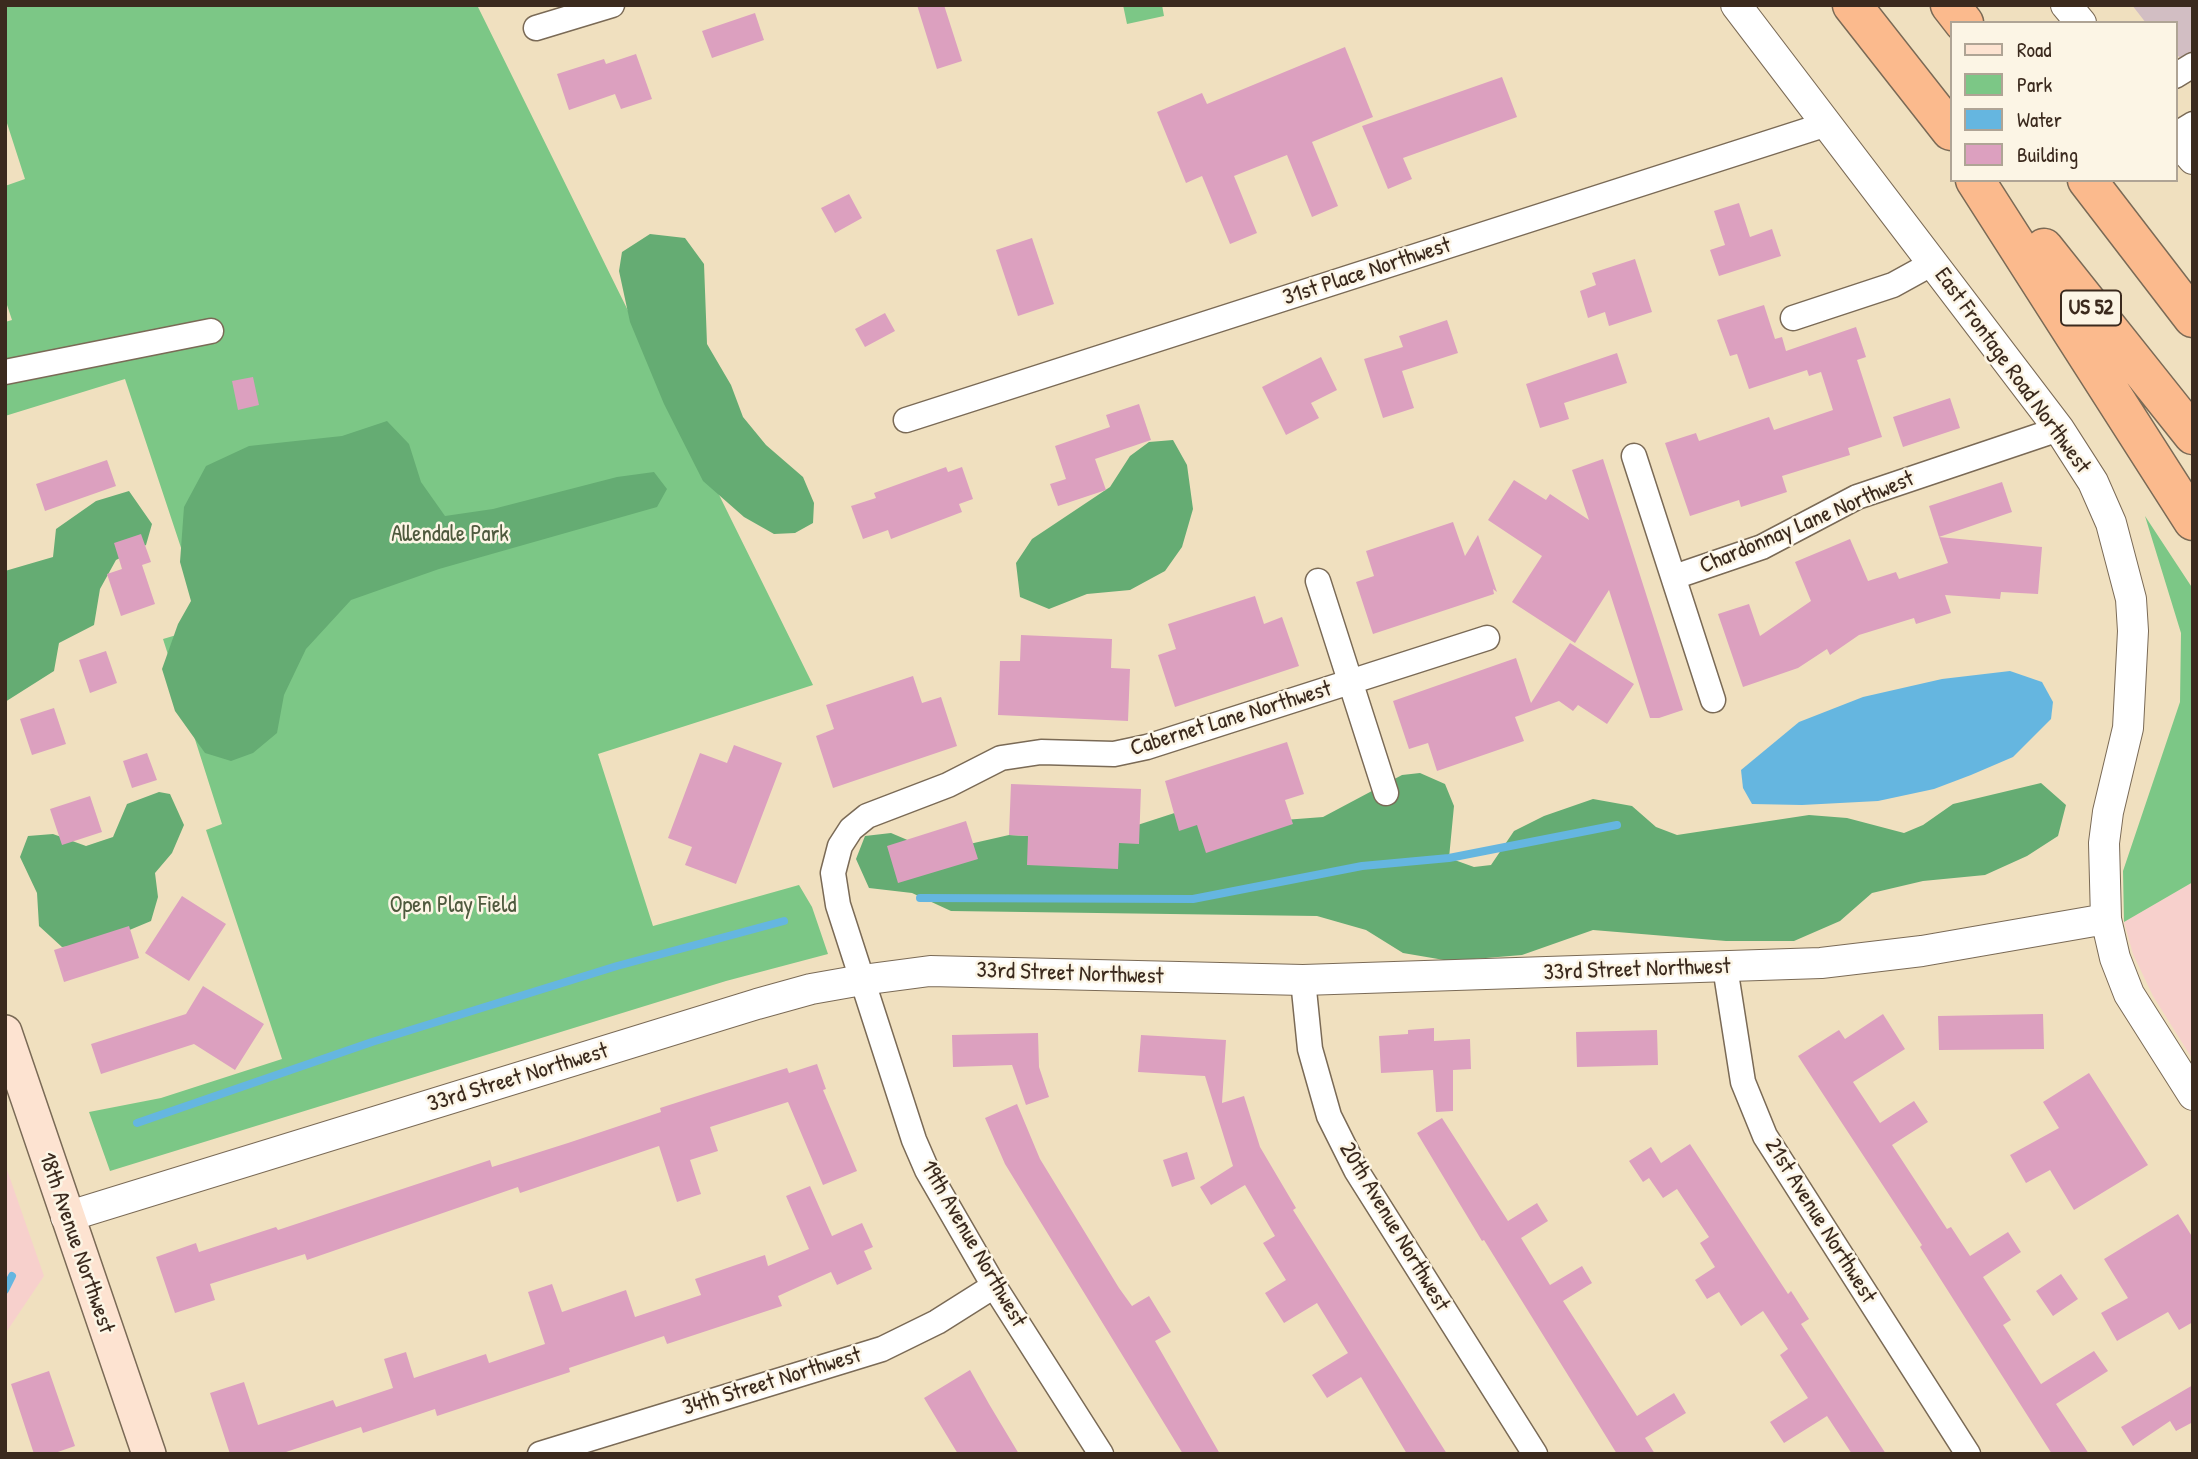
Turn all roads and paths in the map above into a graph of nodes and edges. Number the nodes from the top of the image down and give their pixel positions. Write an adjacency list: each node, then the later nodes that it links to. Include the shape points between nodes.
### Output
1 (612, 5): 8 (street)
2 (1736, 5): 12 (street, East Frontage Road Northwest)
3 (1852, 5): 11 (highway)
4 (1950, 5): 6 (highway)
5 (2066, 5): 7 (street)
6 (1962, 21)
7 (2079, 21)
8 (536, 28)
9 (2193, 65): 10 (street)
10 (2177, 75)
11 (1917, 88): 14 (highway); 17 (highway)
12 (1827, 124): 23 (street, East Frontage Road Northwest); 29 (street, 31st Place Northwest)
13 (2193, 124): 15 (street)
14 (1950, 130)
15 (2177, 136)
16 (2177, 139): 18 (street)
17 (1950, 140)
18 (2193, 159)
19 (1976, 182): 33 (highway)
20 (1992, 182): 31 (highway, US 52)
21 (2089, 182): 26 (highway)
22 (2097, 182): 24 (highway)
23 (1933, 263): 25 (street, via 1893,285); 30 (street, East Frontage Road Northwest)
24 (2193, 299)
25 (1793, 318)
26 (2193, 318)
27 (211, 331): 28 (street)
28 (5, 372)
29 (906, 421)
30 (2059, 429): 34 (street, Chardonnay Lane Northwest, via 1857,497 1762,547); 40 (street, East Frontage Road Northwest, via 2093,482 2111,523 2131,599 2133,675 2128,728 2104,843)
31 (2193, 435)
32 (1634, 456): 34 (street, Chardonnay Lane Northwest)
33 (2193, 521)
34 (1674, 577): 38 (street, Chardonnay Lane Northwest)
35 (1318, 582): 37 (street)
36 (1487, 638): 37 (street, Cabernet Lane Northwest)
37 (1351, 682): 39 (street); 42 (street, Cabernet Lane Northwest, via 1136,749 1002,758 948,786 867,816 839,846 833,873 838,905)
38 (1713, 700)
39 (1386, 793)
40 (2106, 919): 41 (street, 33rd Street Northwest, via 1922,951 1821,963); 45 (street, East Frontage Road Northwest, via 2129,993)
41 (1725, 967): 43 (street, 33rd Street Northwest); 52 (street, 21st Avenue Northwest, via 1743,1082 1765,1136)
42 (862, 980): 43 (street, 33rd Street Northwest, via 930,971); 46 (street, 33rd Street Northwest, via 757,1004); 47 (street, 19th Avenue Northwest, via 927,1170)
43 (1303, 980): 51 (street, 20th Avenue Northwest, via 1310,1049 1329,1116 1356,1170)
44 (5, 1032): 46 (main road, 18th Avenue Northwest)
45 (2193, 1096)
46 (66, 1217): 48 (main road, 18th Avenue Northwest)
47 (994, 1286): 49 (street, 34th Street Northwest, via 882,1349); 50 (street, 19th Avenue Northwest)
48 (149, 1454)
49 (540, 1454)
50 (1101, 1454)
51 (1535, 1454)
52 (1968, 1454)

